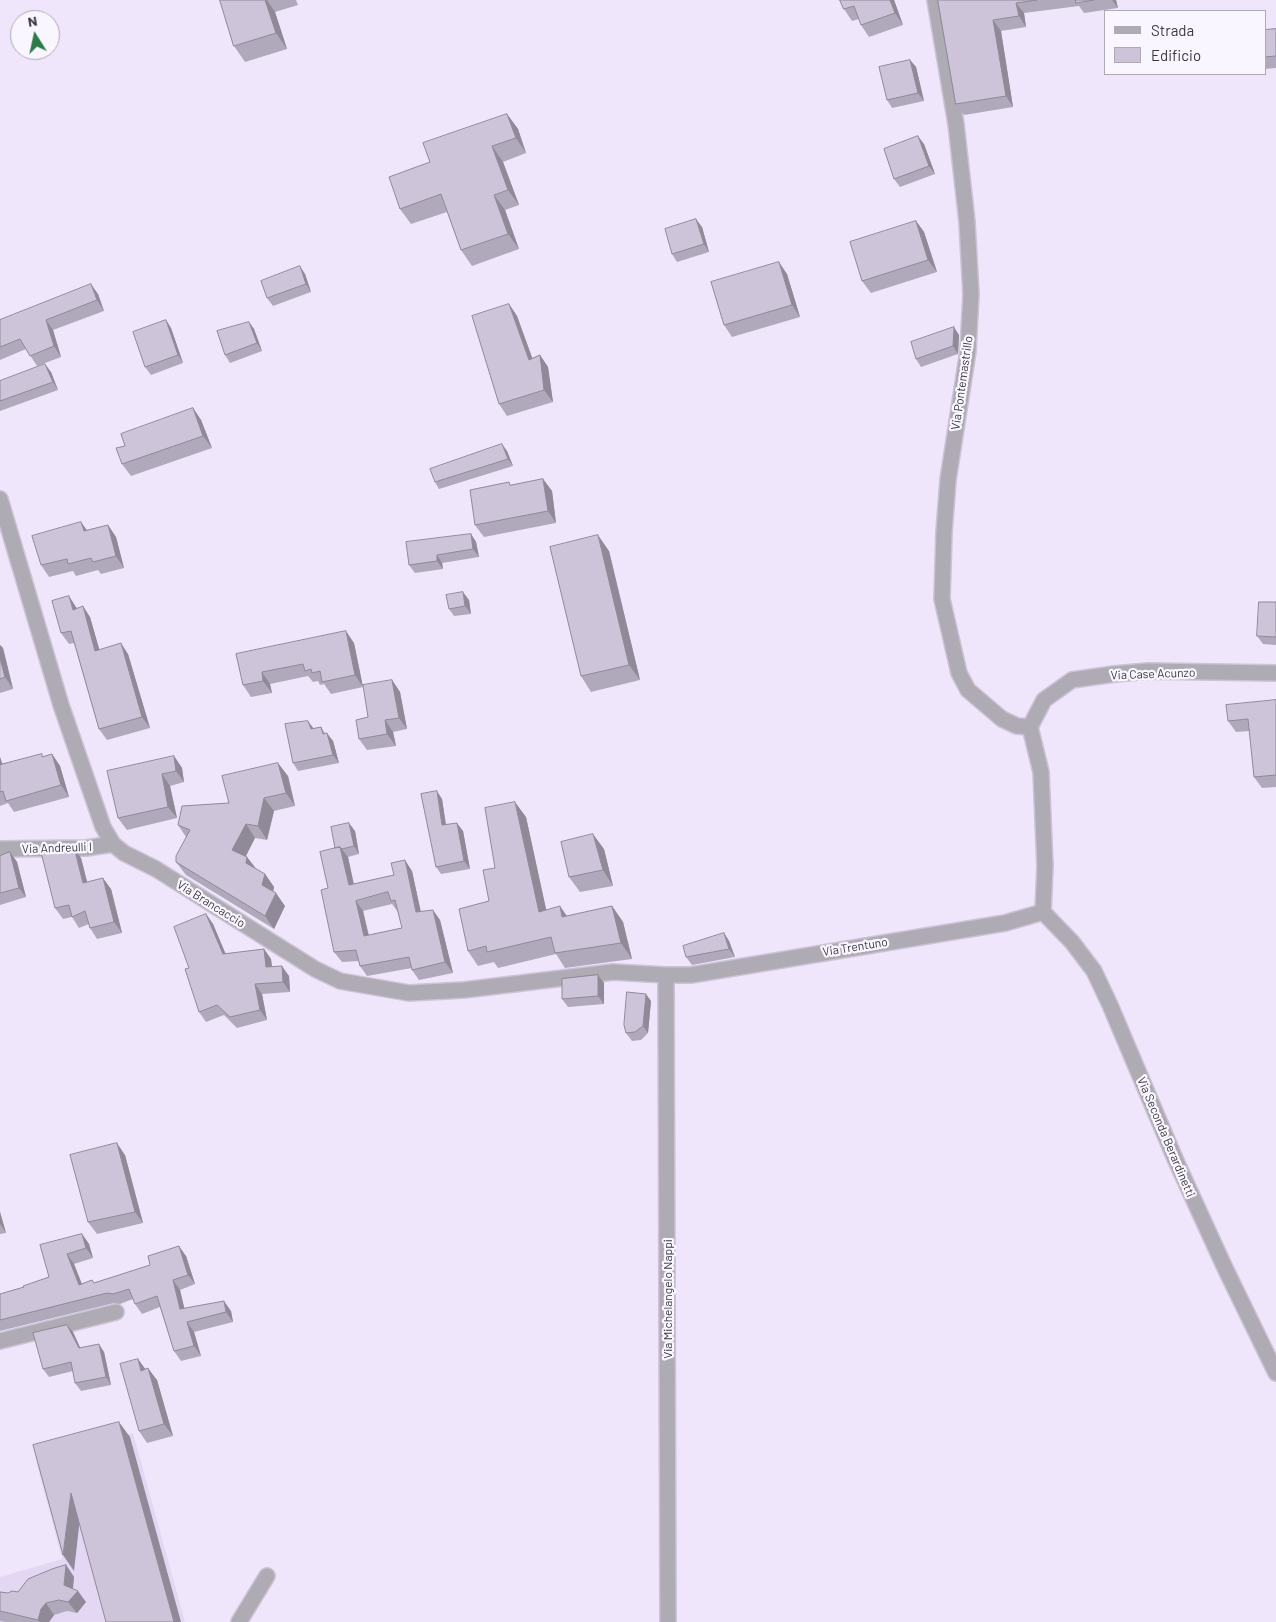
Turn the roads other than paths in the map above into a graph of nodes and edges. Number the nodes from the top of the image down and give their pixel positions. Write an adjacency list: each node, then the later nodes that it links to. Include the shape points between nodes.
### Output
1 (935, 0): 4 (street, Via Pontemastrillo, via 956,124 971,294 968,351 948,480 942,599 959,673 968,690 1002,719 1017,726)
2 (0, 498): 5 (street, Via Brancaccio, via 61,705 103,828)
3 (1276, 674): 4 (street, Via Case Acunzo, via 1148,671 1072,680 1044,700)
4 (1030, 727): 7 (street, via 1040,772 1045,866)
5 (113, 844): 6 (street, Via Andreulli I, via 86,848); 8 (street, Via Brancaccio, via 315,969 340,980 409,992 464,990 613,972)
6 (0, 850)
7 (1043, 912): 8 (street, Via Trentuno, via 1005,924 712,972); 11 (street, Via Seconda Berardinetti, via 1094,971 1176,1161)
8 (666, 975): 14 (street, Via Michelangelo Nappi)
9 (116, 1312): 10 (street)
10 (0, 1342)
11 (1276, 1373)
12 (267, 1576): 13 (street)
13 (239, 1622)
14 (668, 1622)

